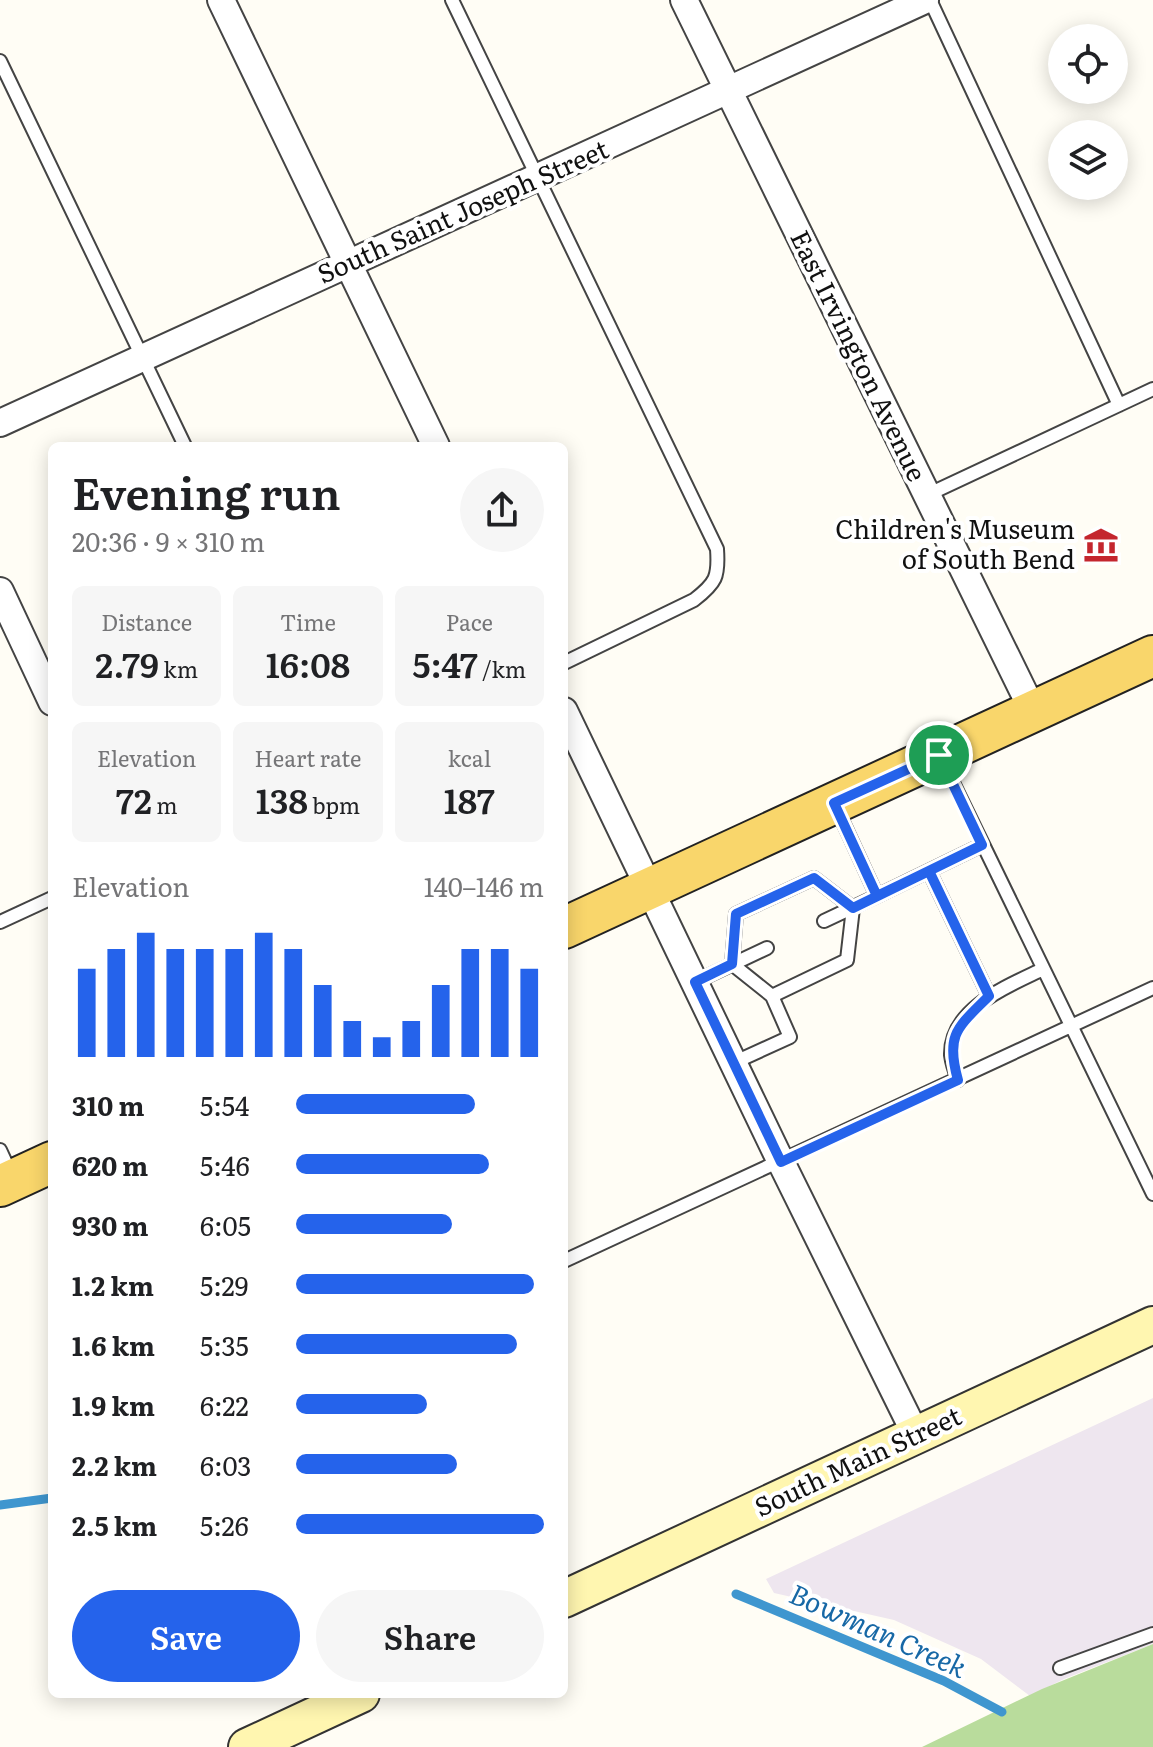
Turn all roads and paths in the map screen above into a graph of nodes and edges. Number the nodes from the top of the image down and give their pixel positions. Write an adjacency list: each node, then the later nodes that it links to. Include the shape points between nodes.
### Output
1 (221, 0): 8 (street)
2 (452, 0): 7 (lane)
3 (684, 0): 6 (street, East Irvington Avenue)
4 (927, 0): 6 (street, South Saint Joseph Street); 11 (lane)
5 (0, 61): 9 (lane)
6 (729, 92): 7 (street, South Saint Joseph Street); 15 (street, East Irvington Avenue)
7 (536, 178): 8 (street, South Saint Joseph Street); 18 (lane, via 717,549 712,587)
8 (348, 264): 9 (street, South Saint Joseph Street); 14 (street)
9 (142, 358): 12 (street, South Saint Joseph Street); 13 (lane)
10 (1153, 389): 11 (lane)
11 (1119, 405): 15 (lane)
12 (0, 423)
13 (183, 442)
14 (434, 442)
15 (927, 495): 20 (street, East Irvington Avenue)
16 (0, 591): 19 (street)
17 (1153, 656): 20 (main road)
18 (568, 661)
19 (48, 693)
20 (1033, 711): 22 (main road)
21 (568, 719): 26 (street)
22 (939, 755): 23 (main road); 24 (lane)
23 (834, 803): 26 (main road); 27 (lane)
24 (982, 845): 25 (lane); 35 (lane)
25 (929, 871): 27 (lane); 39 (lane)
26 (651, 887): 32 (main road); 36 (street)
27 (877, 896): 29 (lane)
28 (48, 900): 31 (lane)
29 (853, 908): 30 (lane); 34 (lane, via 814,878 736,914); 38 (lane, via 847,960)
30 (824, 921)
31 (0, 922)
32 (568, 926)
33 (767, 948): 34 (lane)
34 (732, 964): 36 (lane); 38 (lane)
35 (1043, 969): 39 (lane); 40 (lane)
36 (695, 982): 41 (street)
37 (1153, 988): 40 (lane)
38 (772, 996): 41 (lane, via 790,1037)
39 (989, 996): 42 (lane, via 954,1034 951,1057)
40 (1069, 1024): 42 (lane); 46 (lane)
41 (733, 1063): 43 (street)
42 (958, 1080): 43 (lane)
43 (781, 1162): 47 (lane); 49 (street)
44 (48, 1163): 45 (main road)
45 (5, 1172)
46 (1153, 1194)
47 (568, 1259)
48 (1153, 1325): 49 (main road, South Main Street)
49 (916, 1435): 50 (main road, South Main Street)
50 (568, 1597)
51 (1153, 1634): 52 (lane)
52 (1060, 1668)
53 (352, 1698): 54 (main road)
54 (247, 1747)

